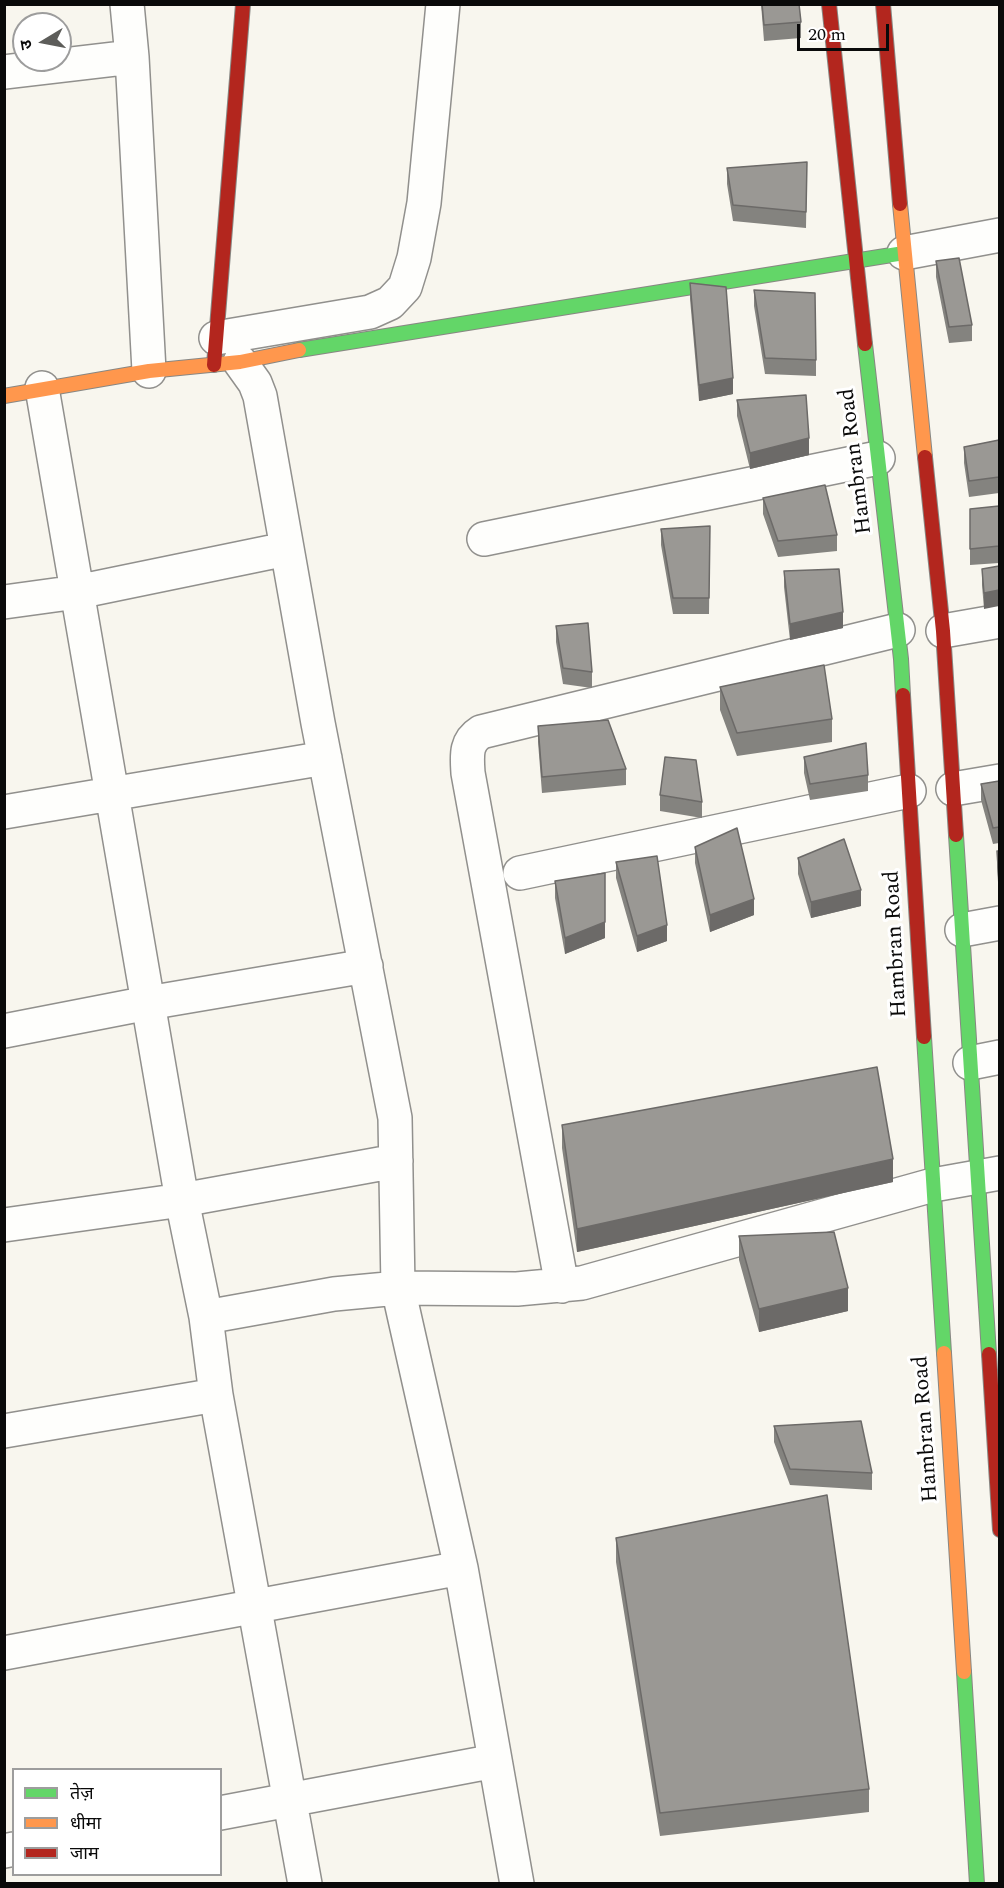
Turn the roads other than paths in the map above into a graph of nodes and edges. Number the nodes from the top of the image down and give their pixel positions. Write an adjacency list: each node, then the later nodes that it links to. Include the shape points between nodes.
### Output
1 (127, 4): 6 (street)
2 (243, 4): 11 (main road, via 224,222)
3 (443, 4): 11 (street, via 424,203 405,287 390,303 370,312 256,331)
4 (829, 4): 10 (main road, Hambran Road)
5 (883, 4): 9 (main road)
6 (132, 57): 7 (street); 12 (street)
7 (4, 72)
8 (999, 235): 9 (street)
9 (904, 253): 10 (main road); 22 (main road)
10 (855, 260): 11 (main road, via 294,351); 15 (main road, Hambran Road)
11 (224, 355): 12 (main road); 17 (street, via 255,383 260,396)
12 (149, 371): 13 (main road)
13 (42, 388): 14 (main road); 18 (street)
14 (4, 396)
15 (878, 458): 16 (street); 21 (main road, Hambran Road)
16 (484, 539)
17 (286, 549): 18 (street); 23 (street)
18 (77, 592): 19 (street); 27 (street)
19 (4, 602)
20 (999, 621): 22 (street)
21 (898, 630): 26 (main road, Hambran Road); 41 (street, via 481,732 469,744 468,773)
22 (943, 631): 25 (main road)
23 (325, 758): 27 (street); 32 (street)
24 (999, 781): 25 (street)
25 (953, 789): 31 (main road)
26 (909, 791): 29 (street); 38 (main road, Hambran Road)
27 (112, 794): 28 (street); 33 (street)
28 (4, 812)
29 (520, 873)
30 (999, 923): 31 (street)
31 (962, 930): 35 (main road)
32 (366, 966): 33 (street); 36 (street, via 395,1118)
33 (148, 1004): 34 (street); 39 (street)
34 (4, 1031)
35 (985, 1060): 37 (main road)
36 (396, 1161): 39 (street); 42 (street)
37 (988, 1175): 38 (street); 46 (main road)
38 (933, 1185): 41 (street); 55 (main road, Hambran Road)
39 (182, 1200): 40 (street); 43 (street)
40 (4, 1225)
41 (562, 1286): 42 (street)
42 (410, 1288): 43 (street, via 334,1294); 47 (street)
43 (206, 1317): 44 (street)
44 (216, 1395): 45 (street); 48 (street)
45 (4, 1431)
46 (999, 1530)
47 (461, 1568): 48 (street); 50 (street)
48 (253, 1606): 49 (street); 51 (street)
49 (4, 1653)
50 (495, 1761): 51 (street); 54 (street)
51 (290, 1801): 52 (street); 53 (street)
52 (222, 1813)
53 (305, 1884)
54 (517, 1884)
55 (976, 1884)

